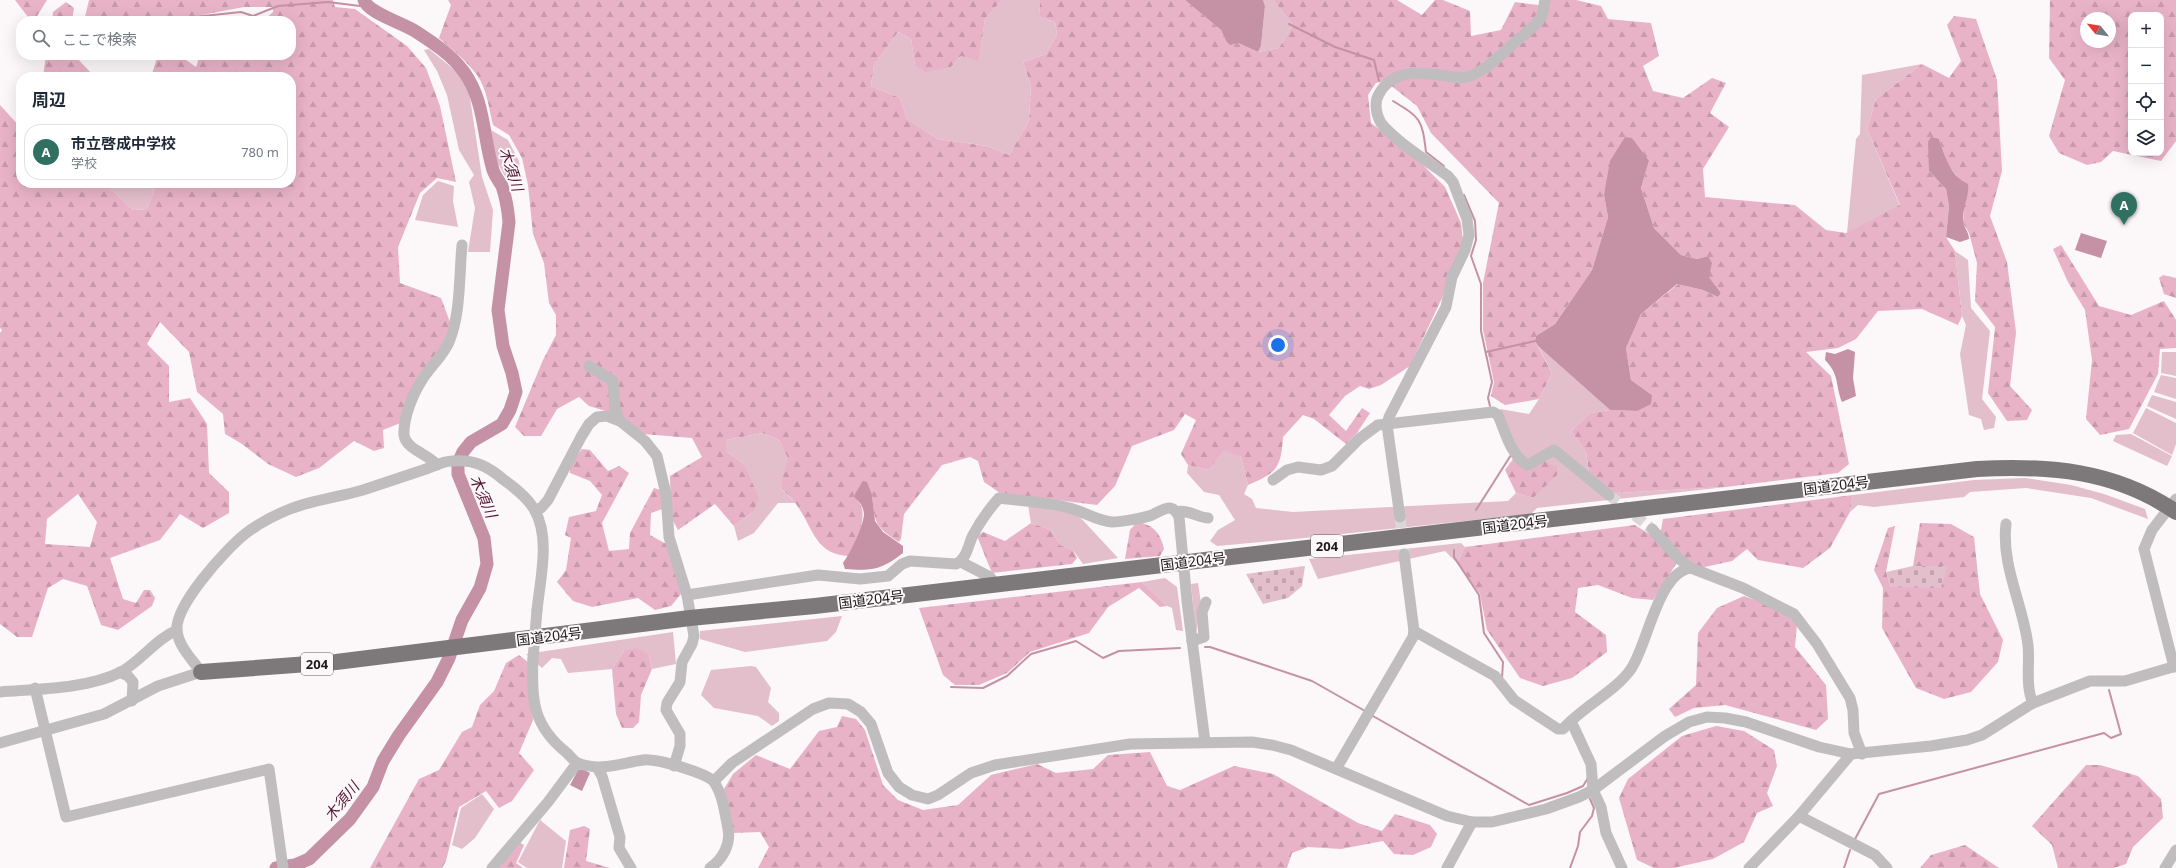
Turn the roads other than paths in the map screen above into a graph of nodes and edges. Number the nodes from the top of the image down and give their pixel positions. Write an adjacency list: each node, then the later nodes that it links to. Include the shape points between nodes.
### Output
1 (1545, 0): 5 (street, via 1542,16 1535,25 1487,67 1462,78 1404,73 1391,78 1377,97 1376,109 1381,122 1391,133 1453,182 1467,219 1469,235 1452,277 1446,307)
2 (462, 245): 6 (street, via 455,317 449,342 415,394 404,434 407,442 434,460)
3 (589, 366): 4 (street, via 613,381 615,408)
4 (620, 421): 10 (street, via 607,416 597,417 589,424 548,500 541,508); 21 (street, via 645,441 657,456 666,494 669,537)
5 (1387, 425): 7 (street, via 1378,425 1359,439 1332,466 1321,470 1298,467 1287,470); 8 (street, via 1493,412 1498,415 1521,462 1528,465 1554,450); 12 (street)
6 (437, 465): 10 (street, via 451,461 470,461 483,465 523,495); 24 (street, via 361,490 291,508 269,518 246,533 214,566 182,610)
7 (1273, 480)
8 (1609, 495)
9 (2174, 506): 18 (highway, 国道204号 / 204, via 2096,476 2052,468 2002,468 1852,483 1549,521); 27 (street, via 2152,530 2144,549)
10 (535, 510): 39 (street, bridge, via 542,535 542,552 532,684 537,714 544,731)
11 (1176, 512): 13 (street, via 1185,510); 17 (street, via 1166,508 1151,515 1113,522 1069,508 999,498 972,536); 18 (street, via 1179,518)
12 (1400, 517)
13 (1208, 518)
14 (2006, 524): 33 (street, via 2011,579 2028,646 2029,695)
15 (1652, 529): 19 (street, via 1678,558)
16 (1404, 554): 25 (street)
17 (961, 562): 20 (street, via 990,577); 21 (street, via 956,564 910,560 888,576 860,579 818,575)
18 (1183, 562): 20 (highway, 国道204号 / 204); 26 (street)
19 (1691, 568): 34 (street, via 1684,569 1670,583 1631,669); 38 (street, via 1782,607 1801,622 1850,698)
20 (996, 585): 23 (highway, 国道204号 / 204)
21 (687, 595): 23 (street)
22 (1206, 602): 26 (street, via 1202,612 1204,637)
23 (690, 618): 29 (highway, 国道204号 / 204, via 328,663); 40 (street, via 694,636 692,644 682,662 680,682 667,703 666,710 680,734 680,746)
24 (177, 630): 28 (street, via 168,634 141,658); 29 (street, via 181,644)
25 (1414, 631): 34 (street, via 1495,676 1514,700 1558,729); 42 (street)
26 (1192, 641): 36 (street)
27 (2175, 667): 33 (street, via 2124,681 2090,681)
28 (120, 672): 30 (street, via 96,680); 32 (street, via 133,682)
29 (202, 672): 32 (street, via 158,686)
30 (35, 688): 31 (street); 35 (street)
31 (0, 692)
32 (132, 701): 35 (street, via 104,714)
33 (2033, 703): 38 (street, via 1982,735 1967,740)
34 (1567, 725): 44 (street, via 1591,764)
35 (46, 730): 37 (street); 48 (street, via 66,817 269,769)
36 (1204, 742): 42 (street, via 1272,744); 43 (street, via 1130,744 995,765 971,773 938,796 928,799 912,795 899,787 888,773 871,724 862,712 848,704 829,703 813,709 732,763)
37 (0, 744)
38 (1856, 754): 44 (street, via 1819,747 1746,722 1707,717 1689,722 1665,736); 45 (street)
39 (577, 763): 41 (street); 49 (street)
40 (674, 766): 41 (street, via 646,760); 43 (street, via 707,776)
41 (598, 769): 50 (street, via 620,837 619,848)
42 (1336, 770): 46 (street, via 1447,816)
43 (714, 781): 51 (street, via 728,831 727,848)
44 (1593, 790): 46 (street, via 1525,815 1492,822); 53 (street, via 1601,807 1606,833)
45 (1799, 816): 54 (street); 55 (street, via 1875,855)
46 (1472, 822): 52 (street)
47 (2176, 850): 56 (street)
48 (283, 868)
49 (492, 868)
50 (631, 868)
51 (710, 868)
52 (1447, 868)
53 (1622, 868)
54 (1749, 868)
55 (1887, 868)
56 (2165, 868)

